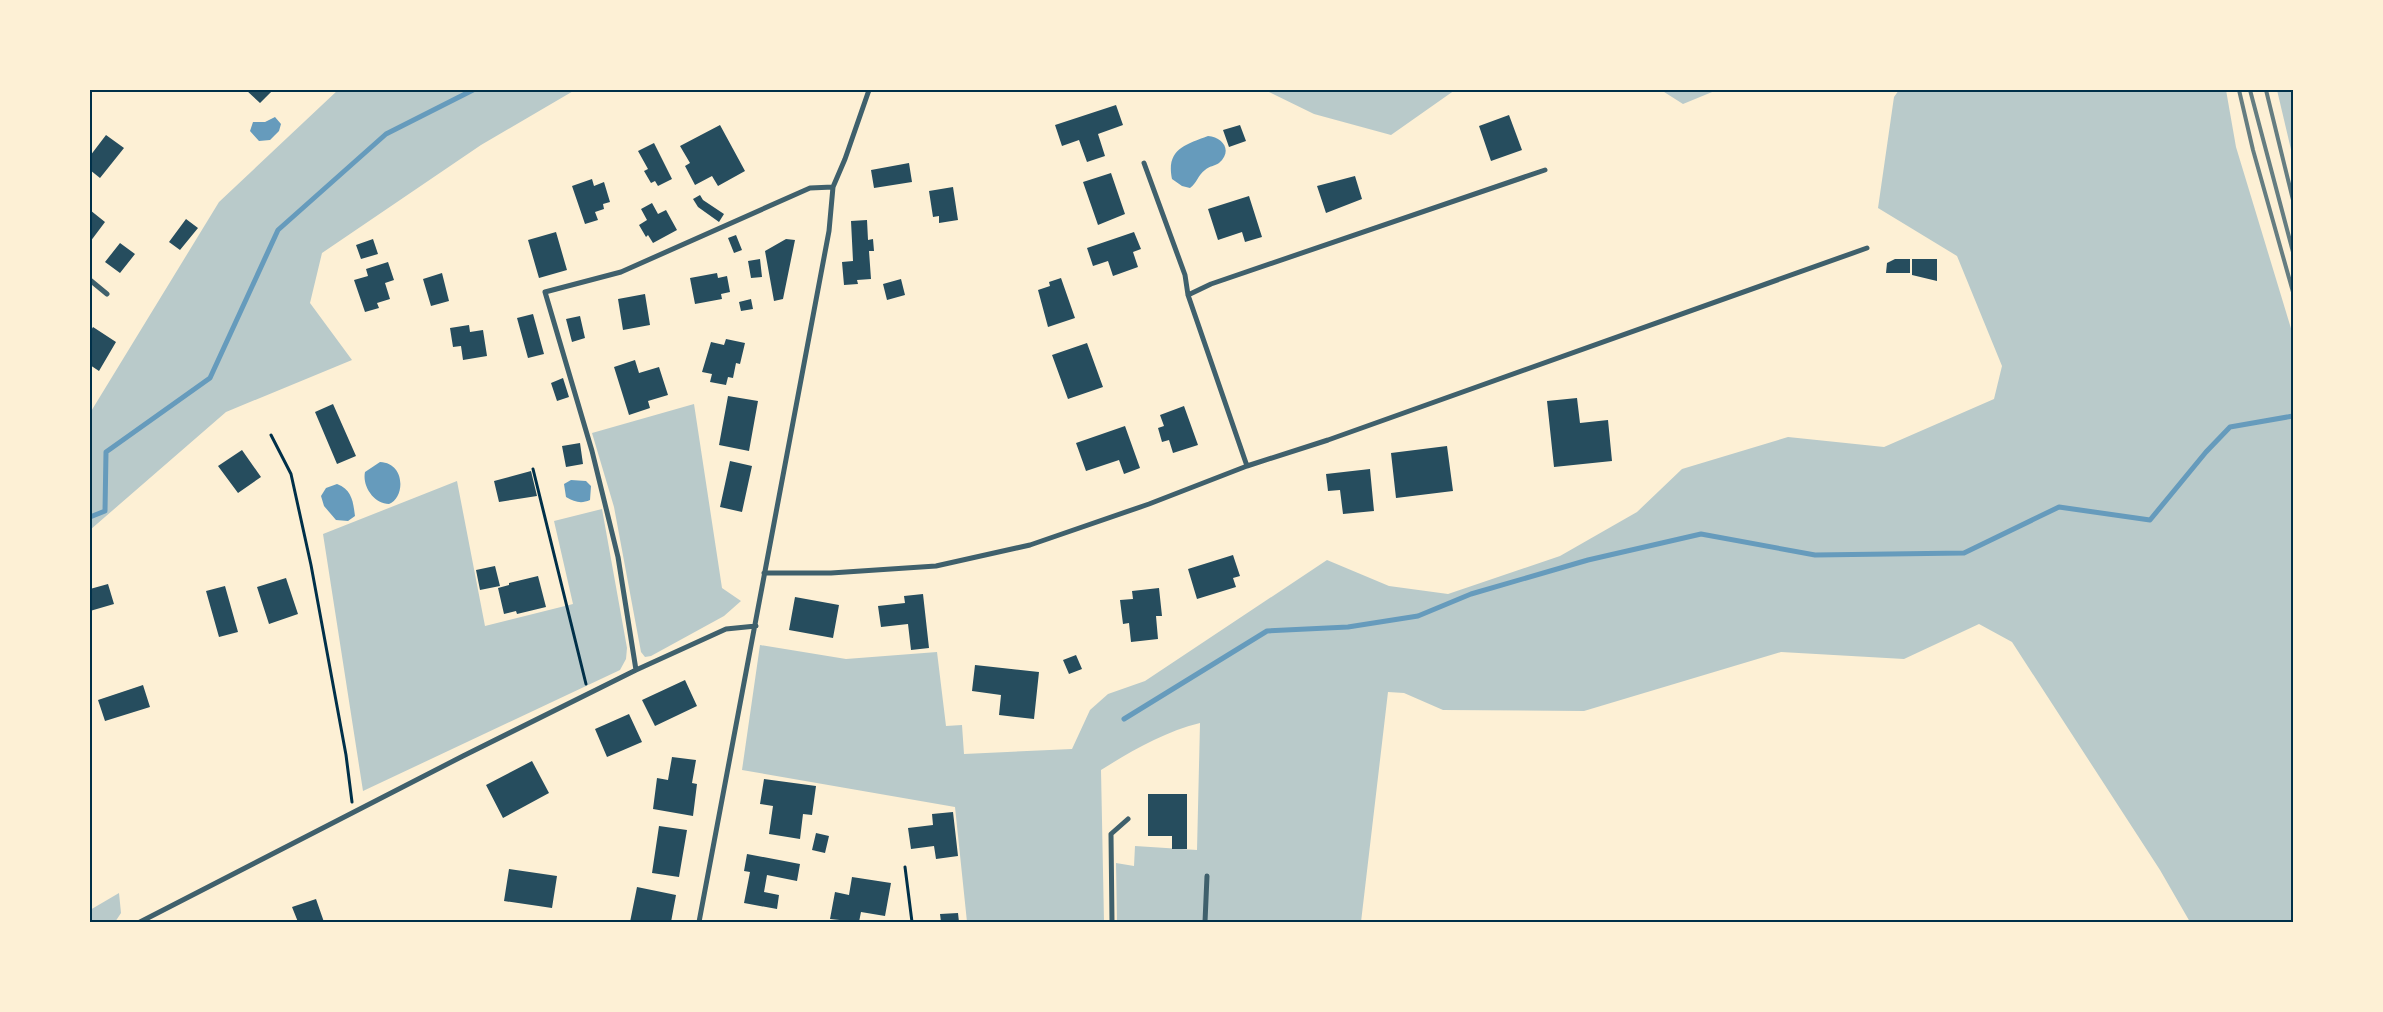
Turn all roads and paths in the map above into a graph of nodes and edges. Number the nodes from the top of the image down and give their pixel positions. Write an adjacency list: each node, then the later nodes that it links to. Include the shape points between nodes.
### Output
1 (869, 90): 4 (street)
2 (1144, 163): 8 (street, via 1185,275)
3 (1545, 170): 8 (street, via 1220,281)
4 (833, 187): 12 (street, via 829,231); 14 (street, via 810,188 621,272 545,292 592,451 618,557)
5 (1867, 248): 10 (street)
6 (90, 280): 7 (street)
7 (107, 294)
8 (1188, 295): 10 (street)
9 (271, 434): 16 (path, via 291,474 311,565 346,755)
10 (1247, 466): 12 (street, via 1021,548 936,566)
11 (533, 469): 15 (path)
12 (764, 572): 13 (street)
13 (756, 626): 14 (street, via 726,628); 21 (street)
14 (636, 670): 15 (street)
15 (588, 694): 16 (street)
16 (353, 812): 20 (street)
17 (1128, 819): 23 (street, via 1111,834)
18 (905, 866): 22 (path)
19 (1207, 876): 24 (street)
20 (140, 922)
21 (699, 922)
22 (912, 922)
23 (1112, 922)
24 (1205, 922)

